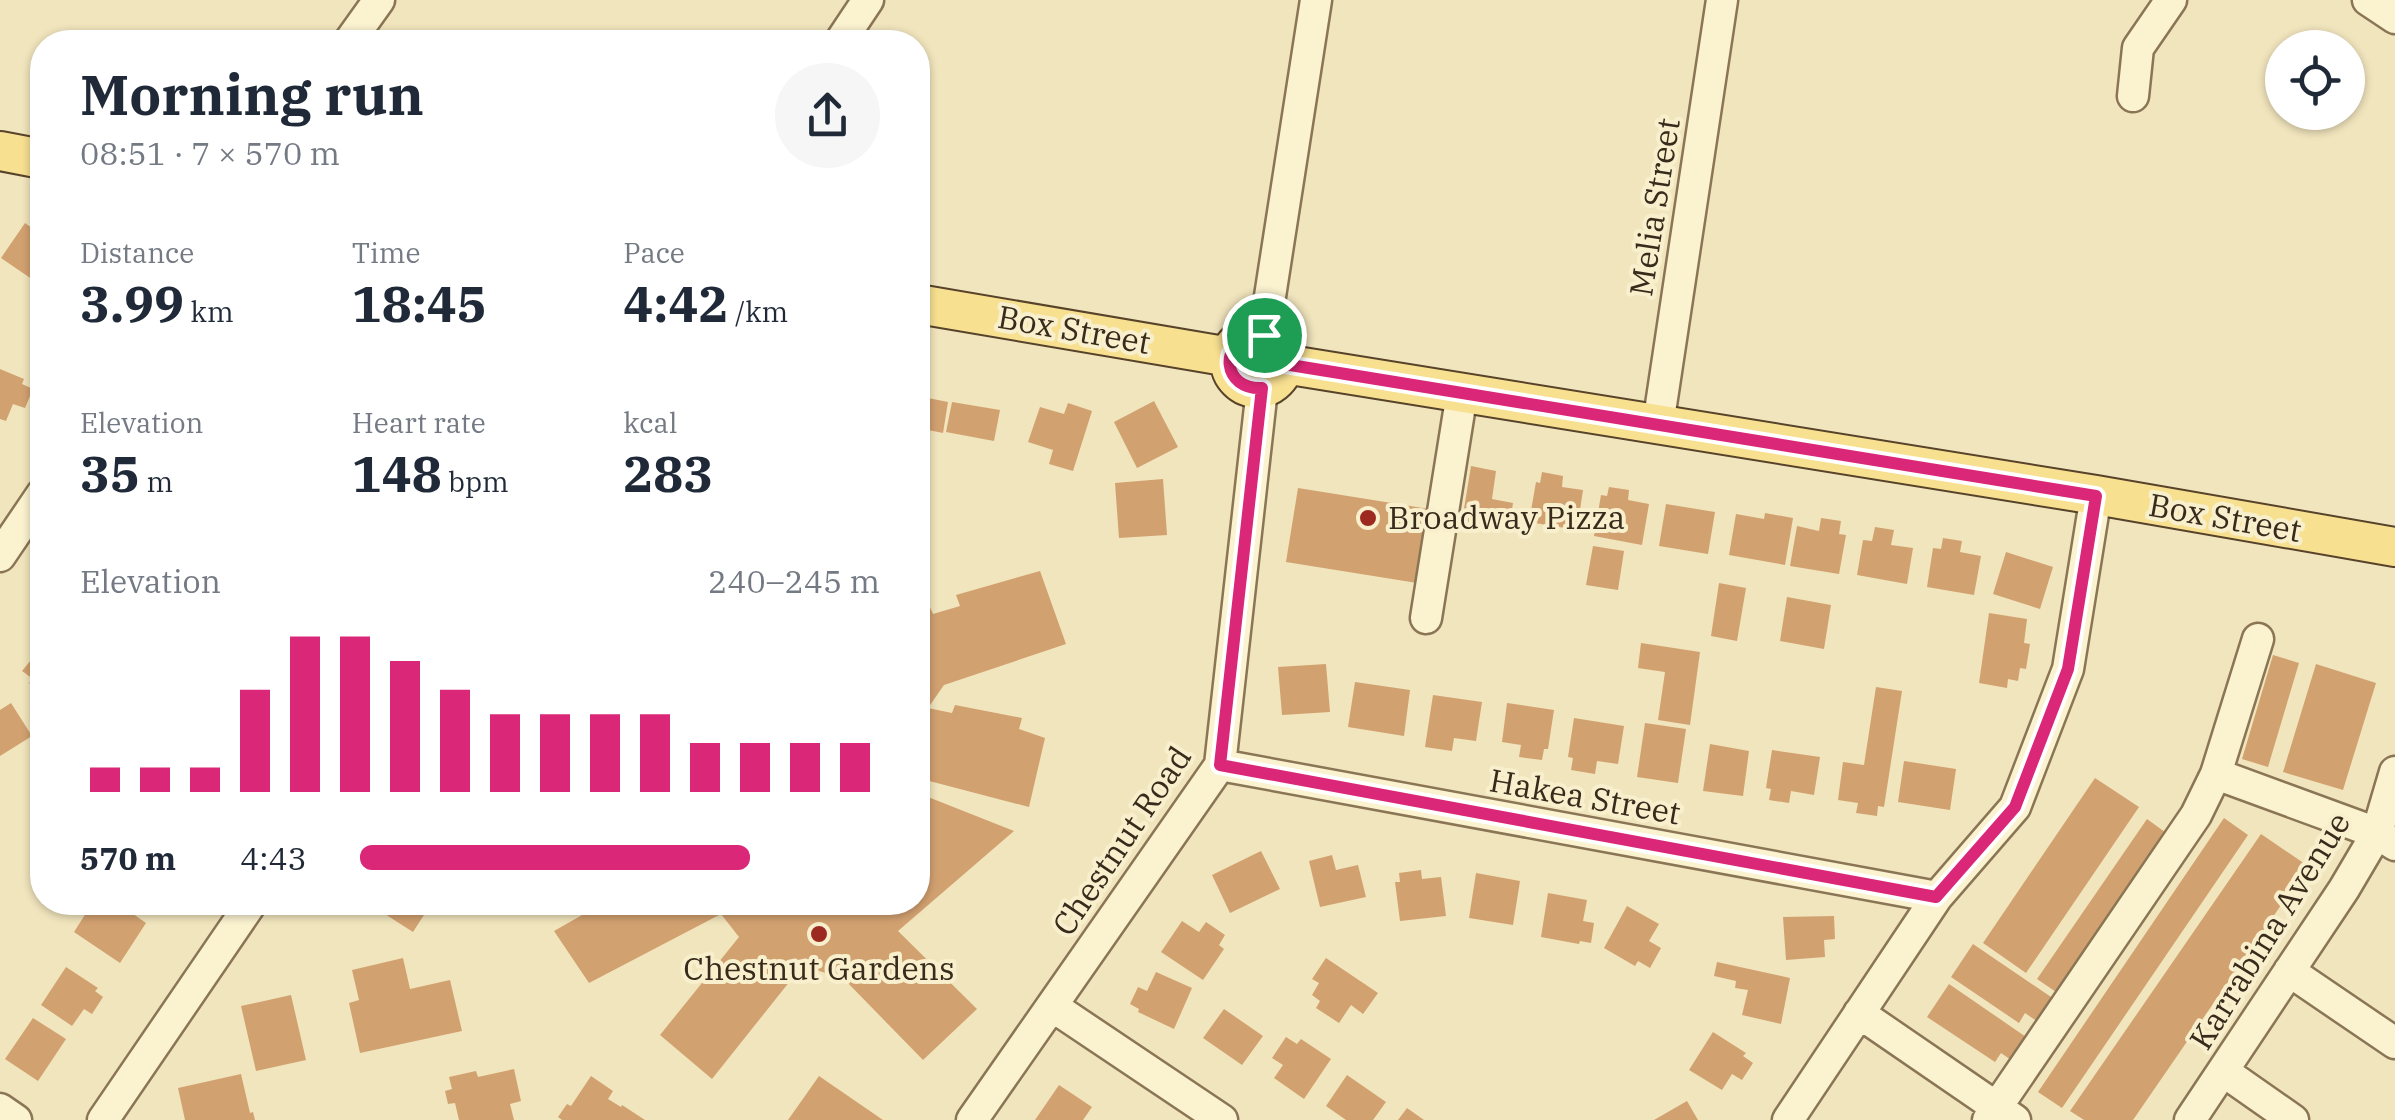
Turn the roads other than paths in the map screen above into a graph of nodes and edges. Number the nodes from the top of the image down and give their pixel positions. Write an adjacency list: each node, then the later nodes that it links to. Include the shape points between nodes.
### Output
1 (378, 0): 8 (street)
2 (868, 0): 9 (street)
3 (1316, 0): 14 (street, Chestnut Road)
4 (1722, 0): 16 (street, Melia Street)
5 (2171, 0): 10 (street, via 2138,48)
6 (2368, 0): 7 (street)
7 (2395, 18)
8 (357, 30)
9 (848, 30)
10 (2133, 96)
11 (0, 151): 12 (main road)
12 (30, 157)
13 (930, 306): 14 (main road, Box Street, via 1230,358 1239,340 1256,334)
14 (1270, 363): 15 (main road, Box Street); 23 (street, Chestnut Road)
15 (1462, 393): 16 (main road, Box Street); 21 (street)
16 (1658, 425): 17 (main road, Box Street)
17 (2096, 496): 19 (main road, Box Street); 27 (street, via 2068,669 2015,807)
18 (30, 512): 20 (street)
19 (2395, 547)
20 (0, 556)
21 (1426, 618)
22 (2258, 638): 25 (street)
23 (1220, 765): 27 (street, Hakea Street); 30 (street, Chestnut Road)
24 (2395, 772): 26 (street, Karrabina Avenue)
25 (2216, 774): 26 (street); 35 (street)
26 (2386, 839): 29 (street, Karrabina Avenue)
27 (1936, 897): 31 (street)
28 (243, 915): 37 (street)
29 (2289, 971): 32 (street); 33 (street, Karrabina Avenue)
30 (1052, 1006): 38 (street, Chestnut Road); 39 (street)
31 (1859, 1013): 35 (street); 40 (street)
32 (2395, 1043)
33 (2223, 1070): 41 (street, Karrabina Avenue); 42 (street)
34 (0, 1109): 36 (street)
35 (2000, 1116)
36 (16, 1120)
37 (104, 1120)
38 (972, 1120)
39 (1222, 1120)
40 (1788, 1120)
41 (2190, 1120)
42 (2294, 1120)

